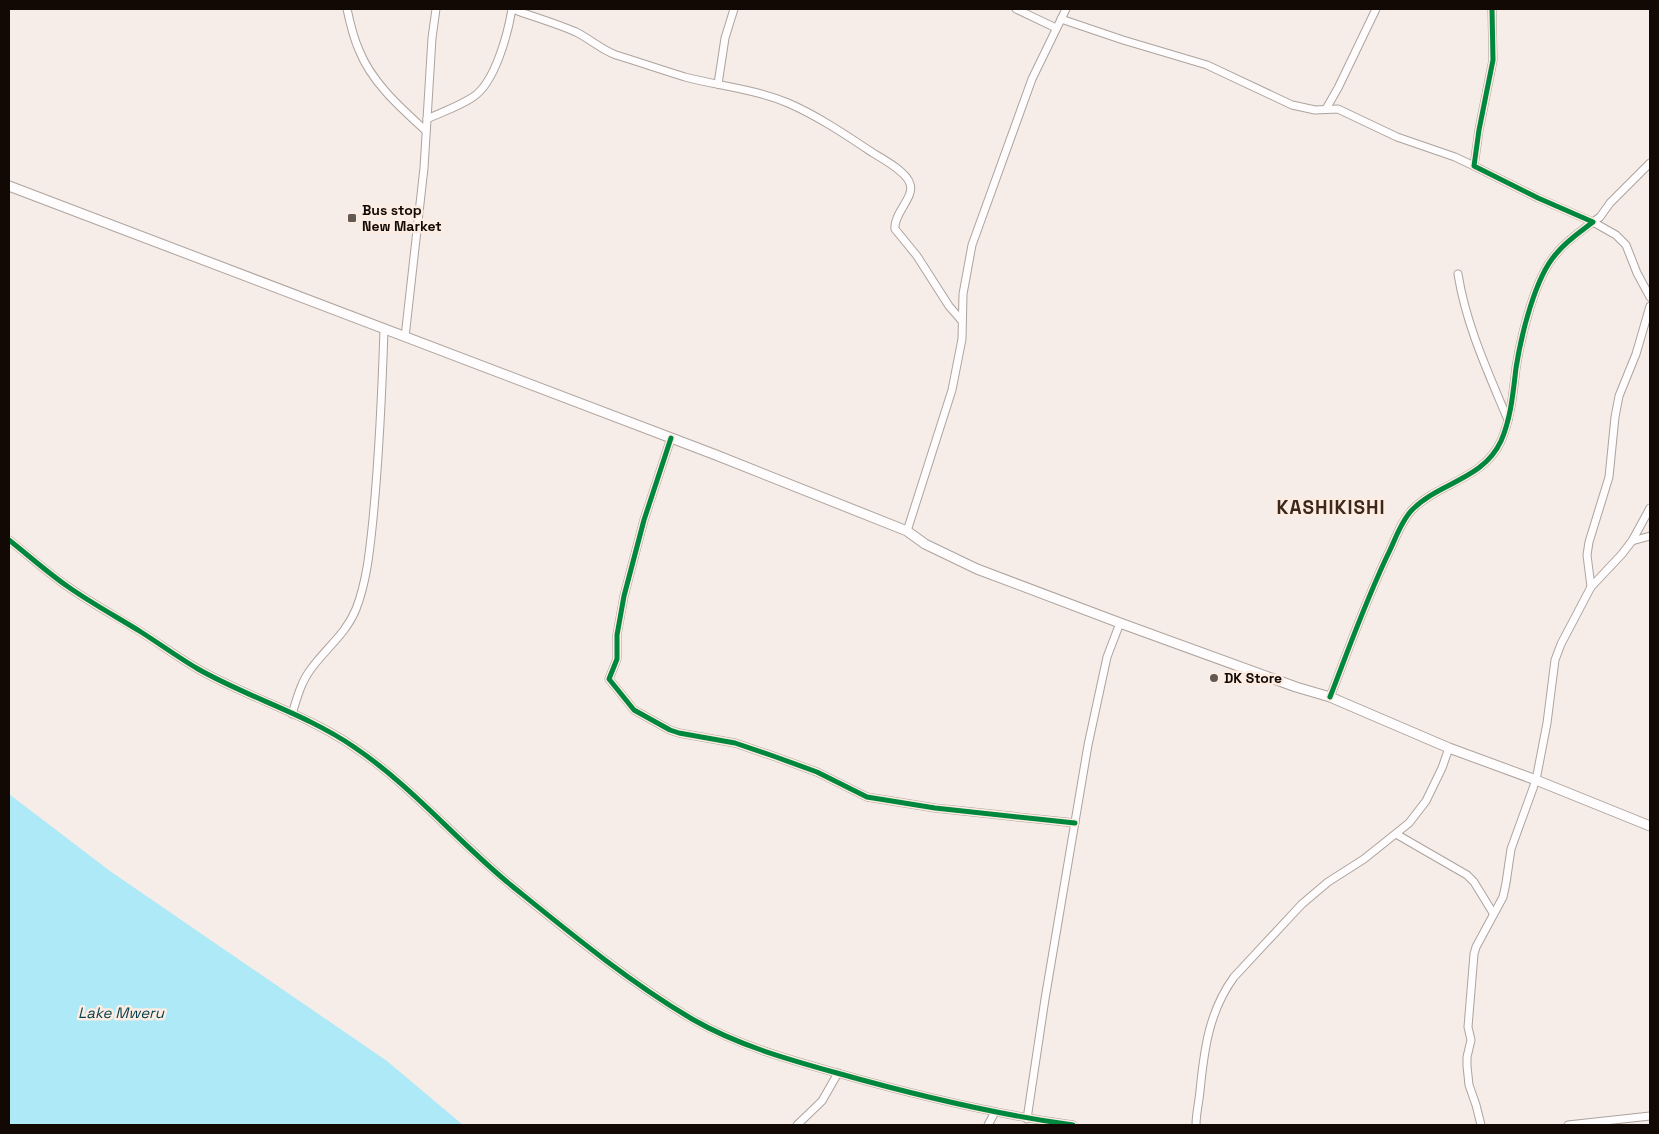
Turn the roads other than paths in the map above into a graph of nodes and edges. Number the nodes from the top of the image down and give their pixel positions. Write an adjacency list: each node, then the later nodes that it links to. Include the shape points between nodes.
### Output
1 (347, 9): 14 (street, via 359,52 375,78)
2 (436, 9): 13 (street)
3 (512, 9): 11 (street, via 576,32 613,54); 13 (street, via 494,70 483,88 472,98)
4 (734, 9): 11 (street)
5 (1016, 9): 10 (street)
6 (1066, 9): 9 (street)
7 (1376, 9): 12 (street)
8 (1492, 9): 16 (street, via 1493,60)
9 (1061, 19): 10 (street); 12 (street, via 1207,65 1292,105)
10 (1056, 28): 22 (street, via 1032,79 972,245 963,294)
11 (718, 84): 22 (street, via 761,94 809,113 906,176 911,190 895,229)
12 (1326, 109): 16 (street, via 1338,109 1397,137)
13 (428, 119): 14 (street)
14 (426, 131): 24 (street)
15 (1650, 163): 18 (street)
16 (1474, 166): 18 (street)
17 (9, 186): 23 (main road)
18 (1593, 222): 20 (street, via 1626,245); 25 (street, via 1554,255 1545,270 1520,345)
19 (1458, 274): 25 (street, via 1470,326)
20 (1650, 297)
21 (1650, 306): 32 (street, via 1619,396 1609,477 1589,542)
22 (962, 321): 28 (street, via 962,339 952,390)
23 (384, 329): 24 (main road); 35 (street, via 375,501 362,588 348,625 300,687)
24 (405, 337): 26 (main road)
25 (1508, 420): 34 (street, via 1496,449 1474,473 1424,500 1411,511 1377,576)
26 (671, 438): 28 (main road); 38 (street, via 631,568 617,635 617,659 609,679 634,710 679,733 743,746 817,772 867,797)
27 (1650, 508): 31 (street)
28 (907, 531): 33 (main road, via 925,544 977,569)
29 (1650, 536): 31 (street)
30 (9, 540): 35 (street, via 67,586 198,669)
31 (1632, 541): 32 (street)
32 (1591, 587): 37 (street, via 1555,660)
33 (1120, 623): 34 (main road); 38 (street, via 1107,656)
34 (1330, 697): 36 (main road)
35 (292, 714): 42 (street, via 357,749 422,803 487,866 666,1003 745,1044)
36 (1449, 748): 37 (main road); 40 (street, via 1426,801)
37 (1536, 780): 39 (main road); 41 (street, via 1511,849 1503,896)
38 (1075, 823): 45 (street)
39 (1650, 826)
40 (1396, 834): 41 (street, via 1468,875); 49 (street, via 1302,904 1224,990 1208,1034)
41 (1493, 913): 50 (street, via 1474,954 1468,1027 1471,1040 1467,1075)
42 (838, 1073): 43 (street, via 888,1088); 46 (street, via 822,1100)
43 (995, 1112): 45 (street); 47 (street)
44 (1650, 1116): 51 (street)
45 (1027, 1119): 48 (street)
46 (797, 1125)
47 (988, 1125)
48 (1073, 1125)
49 (1196, 1125)
50 (1480, 1125)
51 (1568, 1125)

